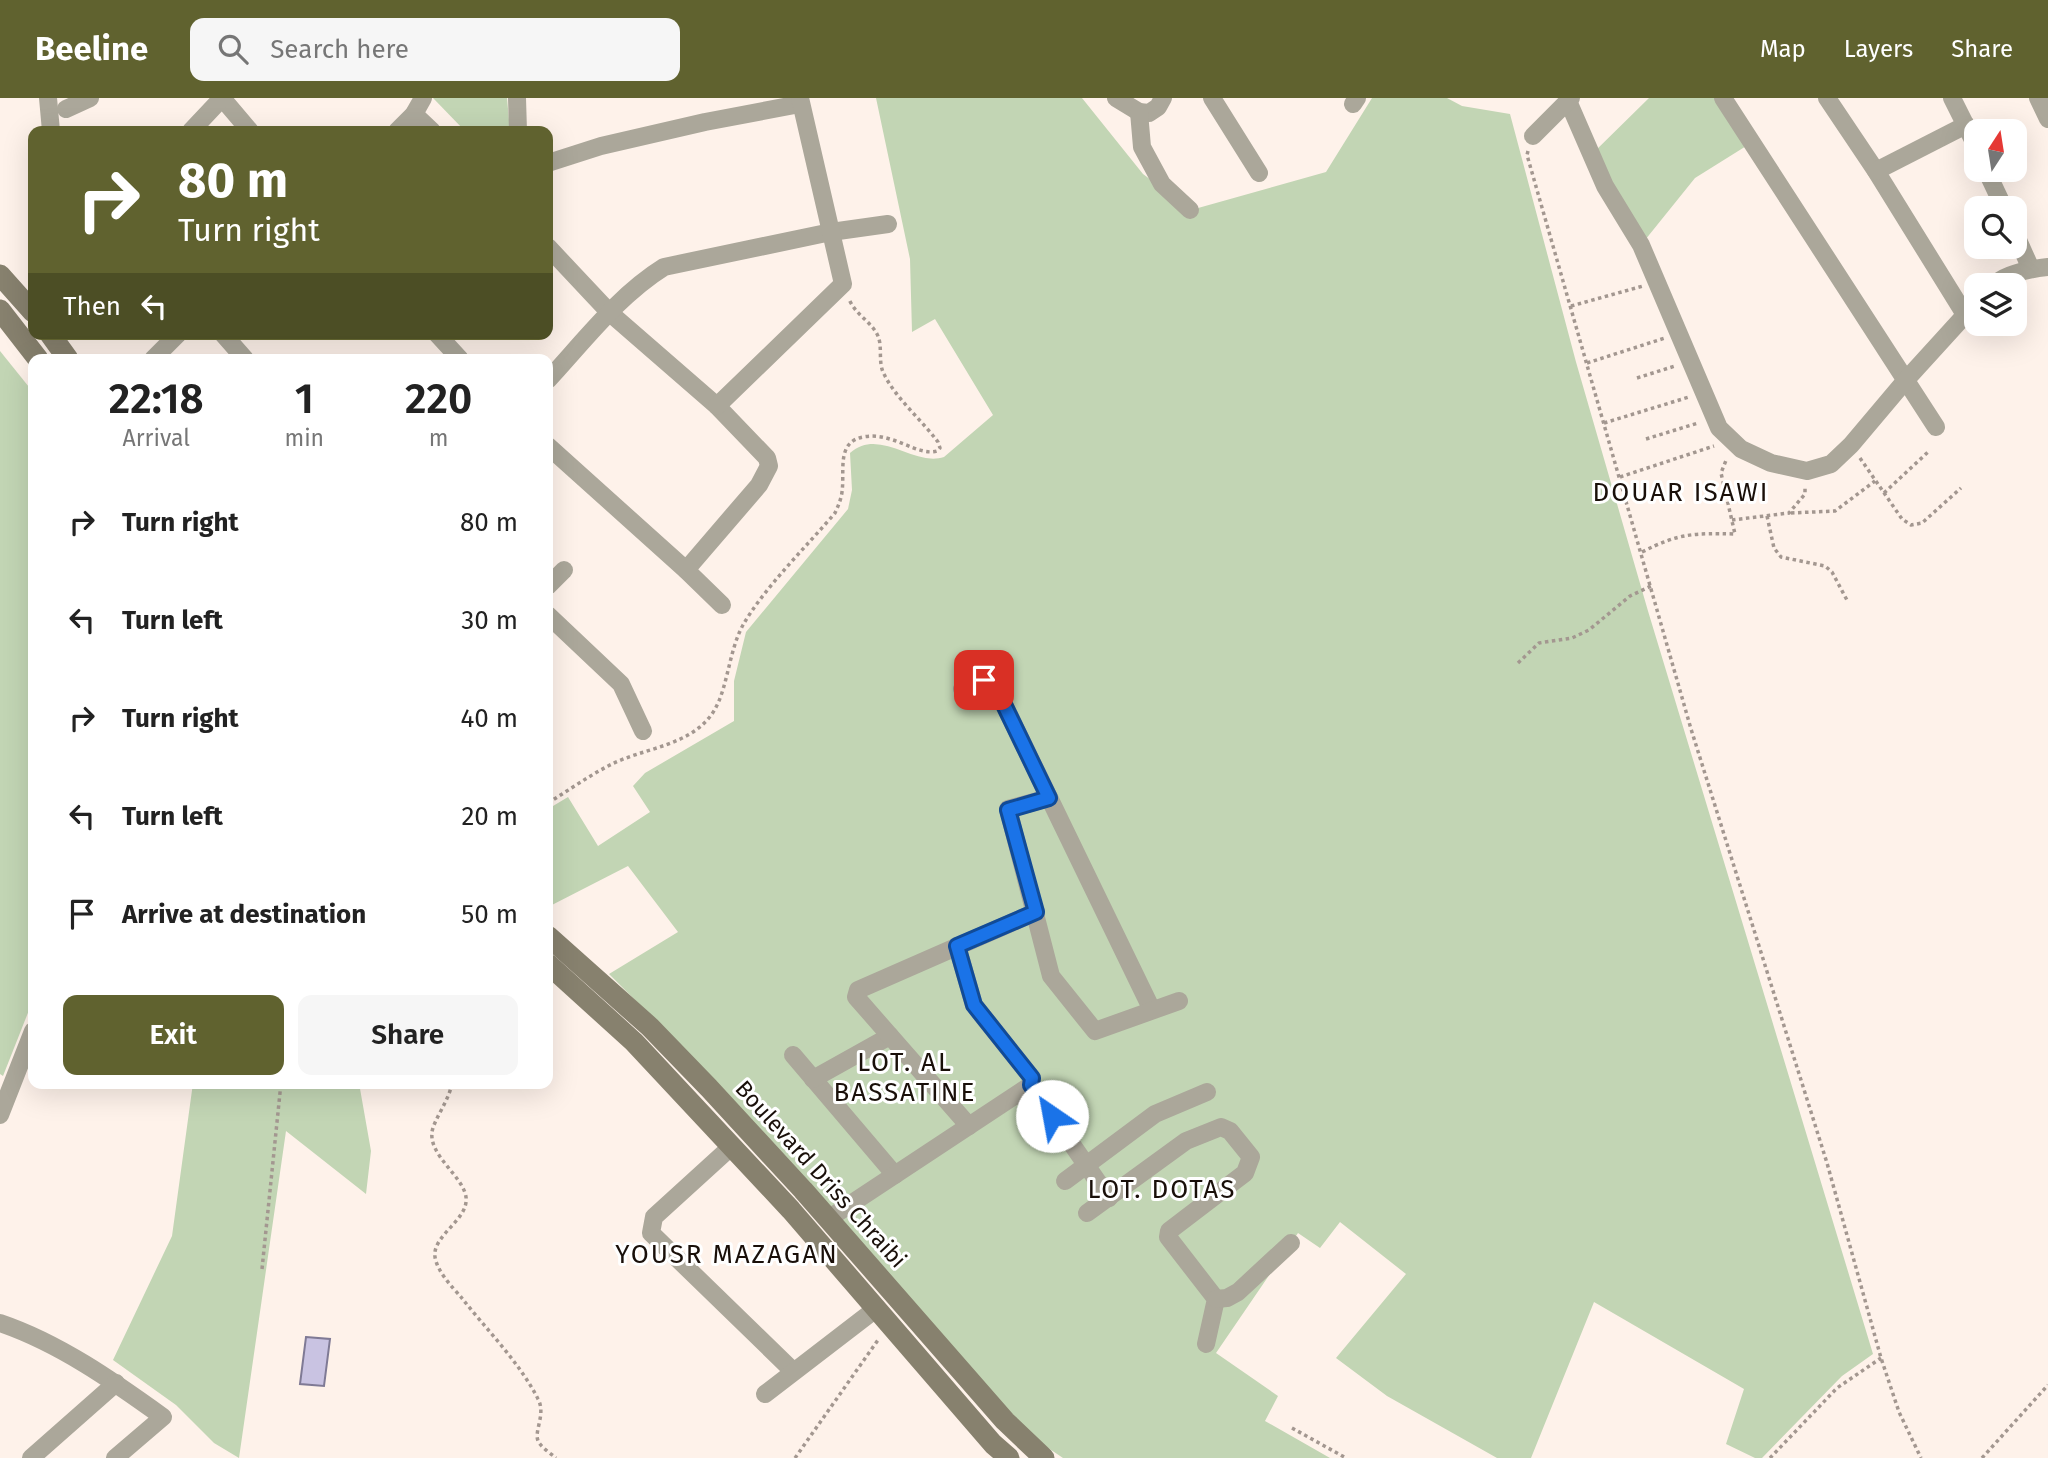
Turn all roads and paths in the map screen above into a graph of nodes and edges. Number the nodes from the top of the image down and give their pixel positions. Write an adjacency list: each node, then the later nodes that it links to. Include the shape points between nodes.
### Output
1 (48, 98): 19 (street)
2 (90, 98): 15 (street)
3 (222, 98): 20 (street); 21 (street)
4 (517, 98): 24 (street)
5 (1116, 98): 16 (street)
6 (1163, 98): 16 (street, via 1149,113)
7 (1212, 98): 30 (street)
8 (1723, 98): 59 (street)
9 (1952, 98): 18 (street)
10 (2038, 98): 17 (street)
11 (1569, 99): 26 (street); 38 (street, via 1600,176 1642,245)
12 (1833, 100): 29 (street)
13 (800, 101): 28 (street); 33 (street)
14 (418, 106): 22 (street); 23 (street)
15 (66, 110)
16 (1139, 112): 31 (street, via 1142,147 1162,184)
17 (2048, 119)
18 (1964, 121)
19 (51, 126)
20 (196, 126)
21 (246, 126)
22 (401, 126)
23 (429, 126)
24 (519, 126)
25 (1964, 126): 29 (street)
26 (1533, 136)
27 (1527, 155): 43 (path)
28 (553, 160)
29 (1876, 171): 40 (street)
30 (1259, 173)
31 (1191, 210)
32 (888, 224): 33 (street)
33 (831, 232): 39 (street); 44 (street, via 664,267)
34 (2027, 250): 36 (street)
35 (553, 252): 44 (street)
36 (2040, 268)
37 (0, 275): 41 (main road)
38 (1657, 282): 43 (path); 47 (street)
39 (843, 284): 61 (street); 90 (path, via 852,306 876,331 881,369 890,385 940,448 929,453 900,441 867,436 848,444 843,456 842,496 835,513 744,624 734,643 717,707 707,721 670,743 611,764)
40 (1964, 299)
41 (28, 301)
42 (28, 304): 46 (street)
43 (1571, 306): 56 (path)
44 (610, 313): 57 (street); 61 (street)
45 (1964, 315): 59 (street)
46 (6, 317): 51 (main road)
47 (1679, 334): 55 (street); 56 (path)
48 (172, 340): 52 (street)
49 (228, 340): 53 (street)
50 (443, 340): 54 (street)
51 (34, 354)
52 (158, 354)
53 (241, 354)
54 (455, 354)
55 (1691, 361): 58 (path); 60 (street)
56 (1587, 363): 63 (path)
57 (553, 375)
58 (1637, 378)
59 (1905, 381): 64 (street); 67 (street)
60 (1704, 392): 62 (street); 63 (path)
61 (717, 406): 80 (street, via 757,445 769,467)
62 (1715, 417): 65 (path); 66 (street)
63 (1604, 423): 71 (path)
64 (1936, 427)
65 (1646, 439)
66 (1734, 442): 70 (street, via 1771,463); 71 (path); 77 (path, via 1721,473)
67 (1851, 445): 70 (street, via 1831,464); 72 (path)
68 (553, 450): 80 (street)
69 (1928, 452): 74 (path)
70 (1807, 471): 75 (path, via 1805,494)
71 (1620, 477): 78 (path)
72 (1875, 480): 74 (path); 75 (path, via 1835,511)
73 (1961, 488): 74 (path, via 1922,523 1911,525)
74 (1884, 493)
75 (1789, 513): 76 (path)
76 (1767, 516): 77 (path); 83 (path, via 1780,557 1825,566)
77 (1732, 520): 78 (path, via 1735,534 1695,533 1670,538)
78 (1642, 552): 82 (path)
79 (564, 570): 81 (street)
80 (687, 570): 84 (street)
81 (553, 581)
82 (1651, 586): 86 (path, via 1630,596 1589,630 1573,638 1539,643); 123 (path, via 1827,1163)
83 (1849, 602)
84 (722, 605)
85 (553, 620): 88 (street, via 621,684)
86 (1518, 663)
87 (962, 688): 89 (street, via 975,680 995,686)
88 (643, 731)
89 (1049, 798): 91 (street, via 1008,810); 97 (street)
90 (553, 800)
91 (1036, 912): 93 (street); 97 (street, via 1051,976 1095,1031)
92 (553, 942): 95 (main road, Boulevard Driss Chraibi)
93 (957, 946): 99 (street, via 858,990 856,997); 104 (street, via 974,1005 1032,1078)
94 (553, 967): 95 (main road, Boulevard Driss Chraibi)
95 (605, 1001): 98 (main road, Boulevard Driss Chraibi); 100 (main road, Boulevard Driss Chraibi)
96 (1180, 1001): 97 (street)
97 (1152, 1010)
98 (650, 1027): 100 (main road); 116 (main road, Boulevard Driss Chraibi)
99 (890, 1036): 103 (street); 109 (street)
100 (634, 1042): 110 (main road, Boulevard Driss Chraibi)
101 (28, 1044): 108 (street)
102 (793, 1055): 103 (street)
103 (813, 1079): 112 (street)
104 (1031, 1085): 109 (street); 111 (street)
105 (280, 1089): 118 (path)
106 (451, 1089): 131 (path, via 432,1132 433,1144 463,1188 466,1200 435,1252 435,1261 538,1399 542,1409 538,1443)
107 (1207, 1092): 111 (street, via 1155,1114)
108 (0, 1115)
109 (969, 1126): 112 (street)
110 (732, 1146): 120 (main road, Boulevard Driss Chraibi); 124 (street, via 654,1217 651,1233)
111 (1087, 1166): 113 (street); 114 (street)
112 (895, 1175): 116 (street)
113 (1065, 1181)
114 (1109, 1198): 115 (street); 119 (street, via 1186,1141 1221,1127 1230,1131 1251,1157 1245,1173 1169,1231 1168,1237)
115 (1087, 1213)
116 (828, 1219): 134 (main road, Boulevard Driss Chraibi, via 1005,1421)
117 (1291, 1244): 119 (street, via 1238,1292)
118 (262, 1269)
119 (1216, 1299): 122 (street)
120 (884, 1316): 124 (street); 132 (path); 133 (main road, Boulevard Driss Chraibi)
121 (0, 1323): 125 (street, via 26,1332)
122 (1206, 1343)
123 (1881, 1358): 136 (path, via 1837,1388); 137 (path)
124 (793, 1371): 127 (street)
125 (116, 1383): 129 (street); 130 (street, via 163,1417)
126 (2048, 1385): 138 (path)
127 (765, 1394)
128 (1292, 1428): 135 (path)
129 (31, 1458)
130 (115, 1458)
131 (556, 1458)
132 (795, 1458)
133 (1009, 1458)
134 (1044, 1458)
135 (1346, 1458)
136 (1770, 1458)
137 (1921, 1458)
138 (1982, 1458)

